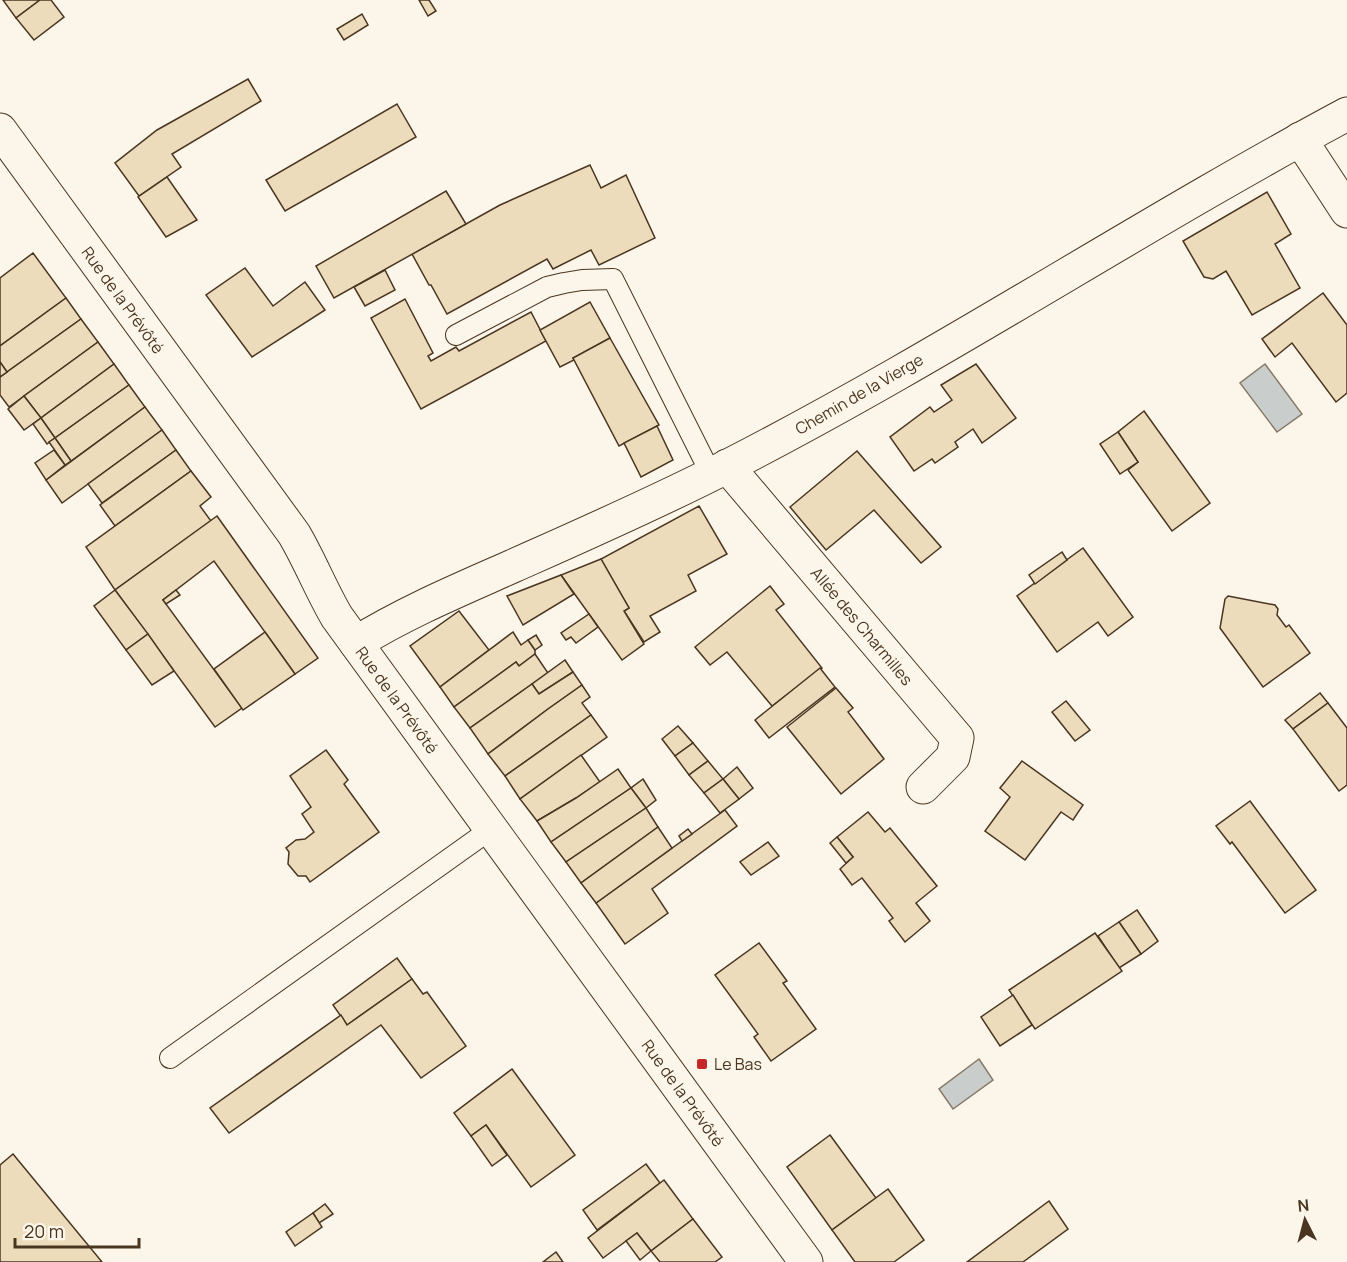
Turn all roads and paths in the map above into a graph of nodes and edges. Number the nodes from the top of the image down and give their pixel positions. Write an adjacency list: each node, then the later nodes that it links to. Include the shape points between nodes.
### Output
1 (1347, 114): 3 (street, Chemin de la Vierge)
2 (0, 130): 7 (street, Rue de la Prévôté, via 294,534 327,601)
3 (1300, 139): 4 (street); 6 (street, Chemin de la Vierge, via 827,413)
4 (1347, 211)
5 (456, 335): 6 (lane, via 547,287 613,279)
6 (719, 470): 7 (street, Chemin de la Vierge, via 420,608); 8 (street, Allée des Charmilles, via 957,738 953,757)
7 (356, 643): 9 (street, Rue de la Prévôté)
8 (923, 787)
9 (491, 829): 10 (lane); 11 (street, Rue de la Prévôté)
10 (171, 1058)
11 (806, 1262)

